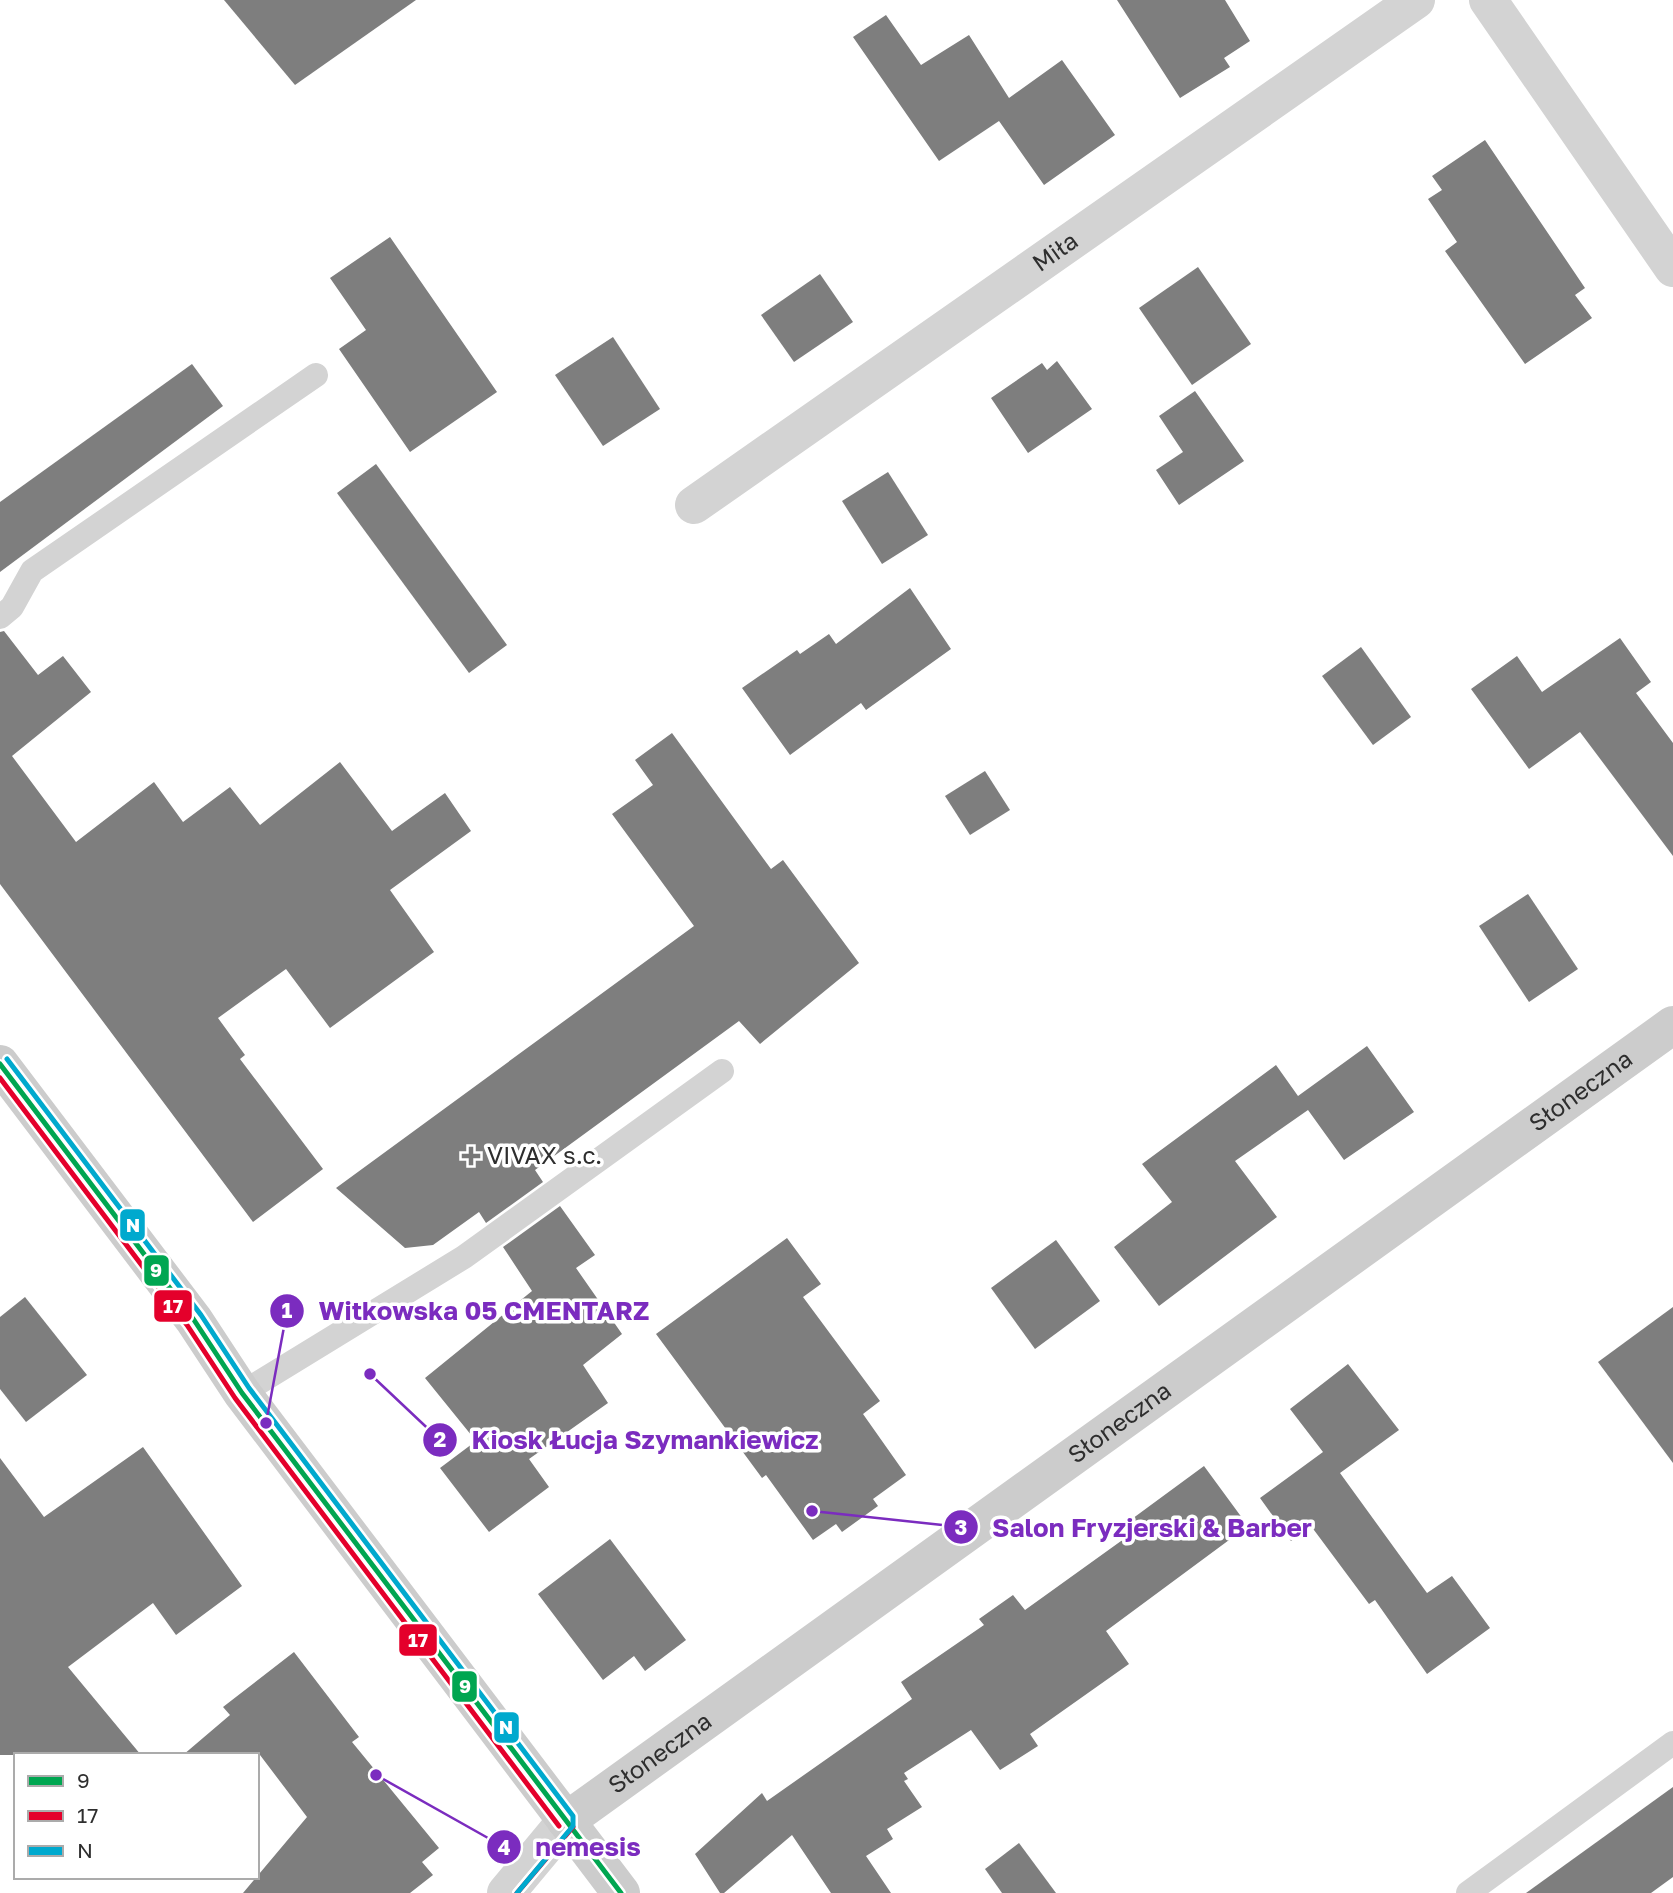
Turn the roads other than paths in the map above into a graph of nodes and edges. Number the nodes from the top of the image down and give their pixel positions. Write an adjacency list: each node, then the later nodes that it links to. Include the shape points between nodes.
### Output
1 (1416, 0): 5 (street, Miła)
2 (1488, 0): 3 (street)
3 (1673, 268)
4 (316, 374): 6 (lane, via 32,571 12,607)
5 (694, 505)
6 (0, 617)
7 (1673, 1025): 12 (street, Słoneczna)
8 (0, 1064): 10 (street, via 194,1320)
9 (722, 1071): 10 (lane, via 464,1257)
10 (242, 1393): 12 (street)
11 (1673, 1743): 15 (lane)
12 (566, 1821): 13 (street); 14 (street)
13 (506, 1893)
14 (621, 1893)
15 (1468, 1893)

